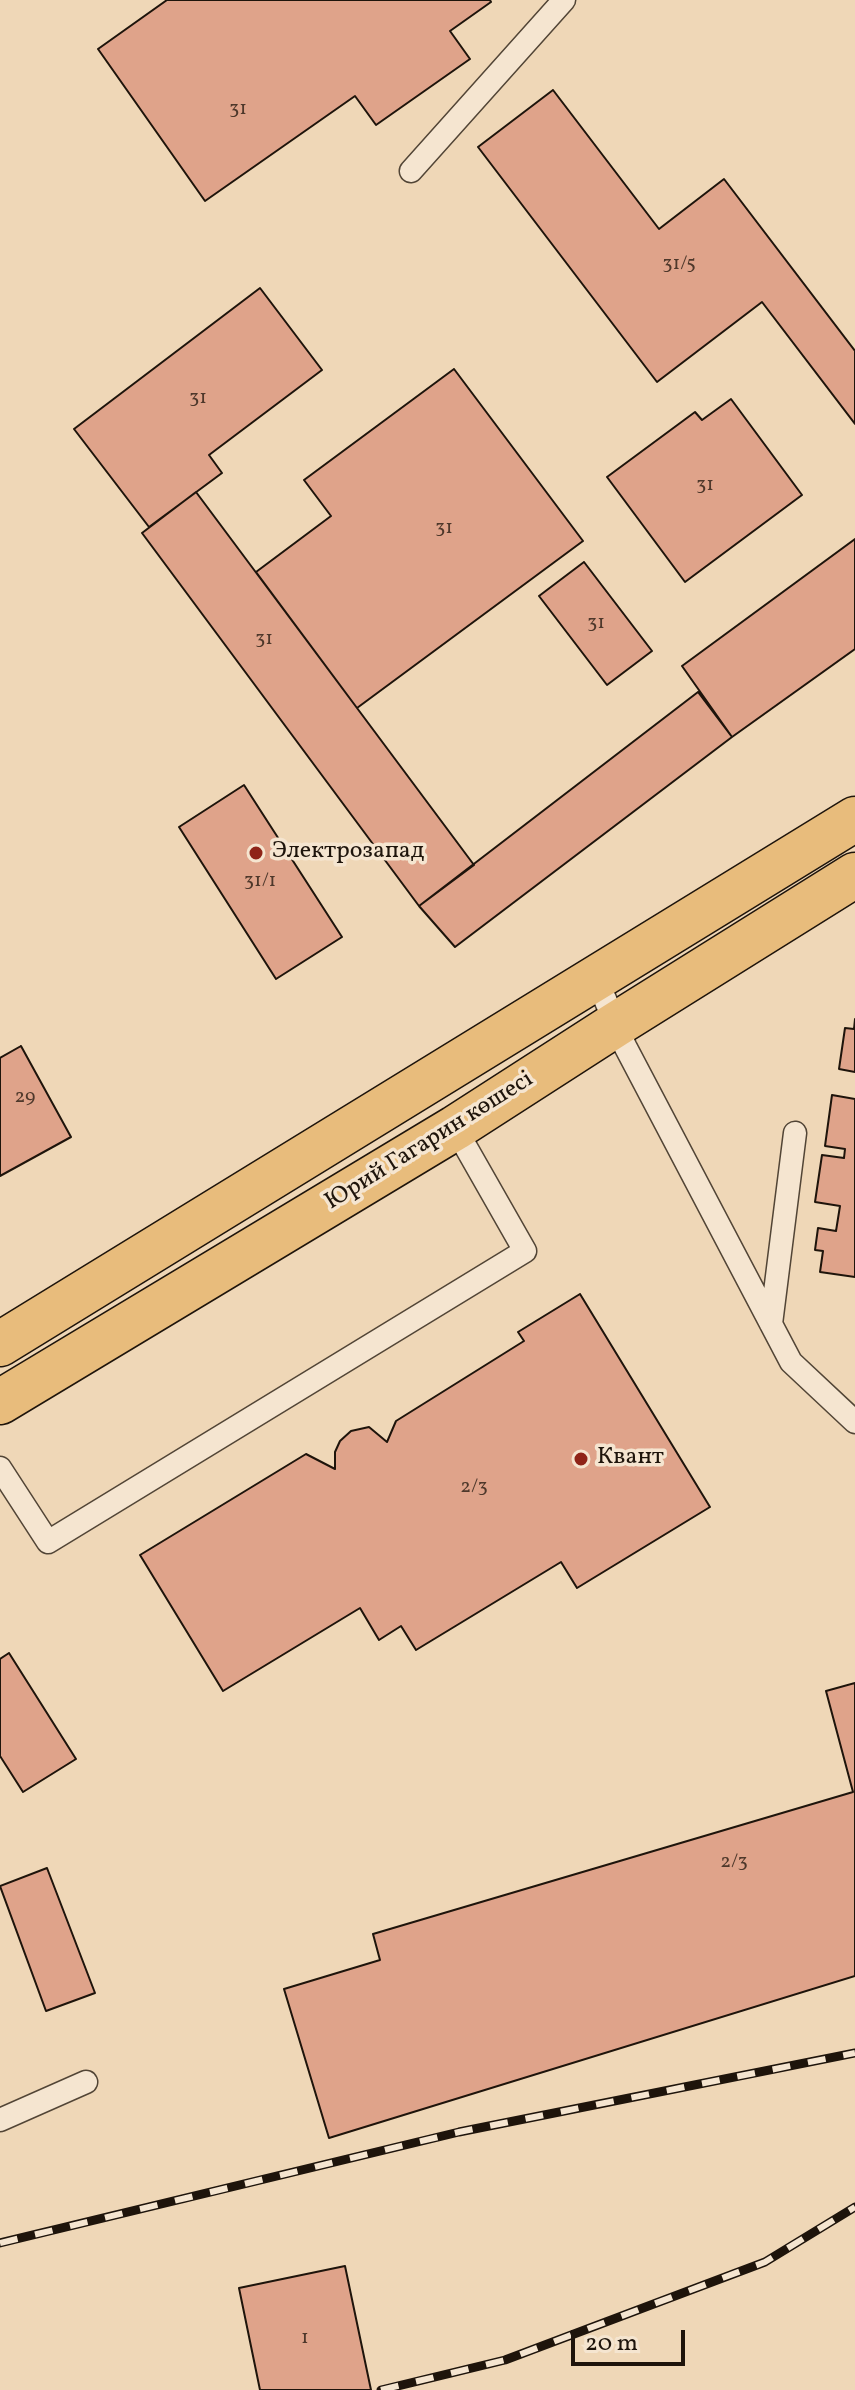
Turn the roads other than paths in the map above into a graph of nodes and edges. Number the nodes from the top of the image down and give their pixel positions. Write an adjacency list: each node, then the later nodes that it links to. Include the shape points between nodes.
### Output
1 (564, 0): 2 (lane)
2 (411, 171)
3 (855, 819): 5 (main road)
4 (855, 875): 6 (main road, Юрий Гагарин көшесі)
5 (596, 978): 6 (lane); 10 (main road)
6 (615, 1025): 7 (main road, Юрий Гагарин көшесі); 9 (lane)
7 (455, 1128): 11 (main road, Юрий Гагарин көшесі); 13 (lane, via 525,1251 48,1542)
8 (795, 1133): 9 (lane)
9 (771, 1324): 12 (lane, via 791,1362)
10 (0, 1344)
11 (0, 1402)
12 (855, 1422)
13 (0, 1468)
14 (86, 2082): 15 (lane)
15 (0, 2120)

